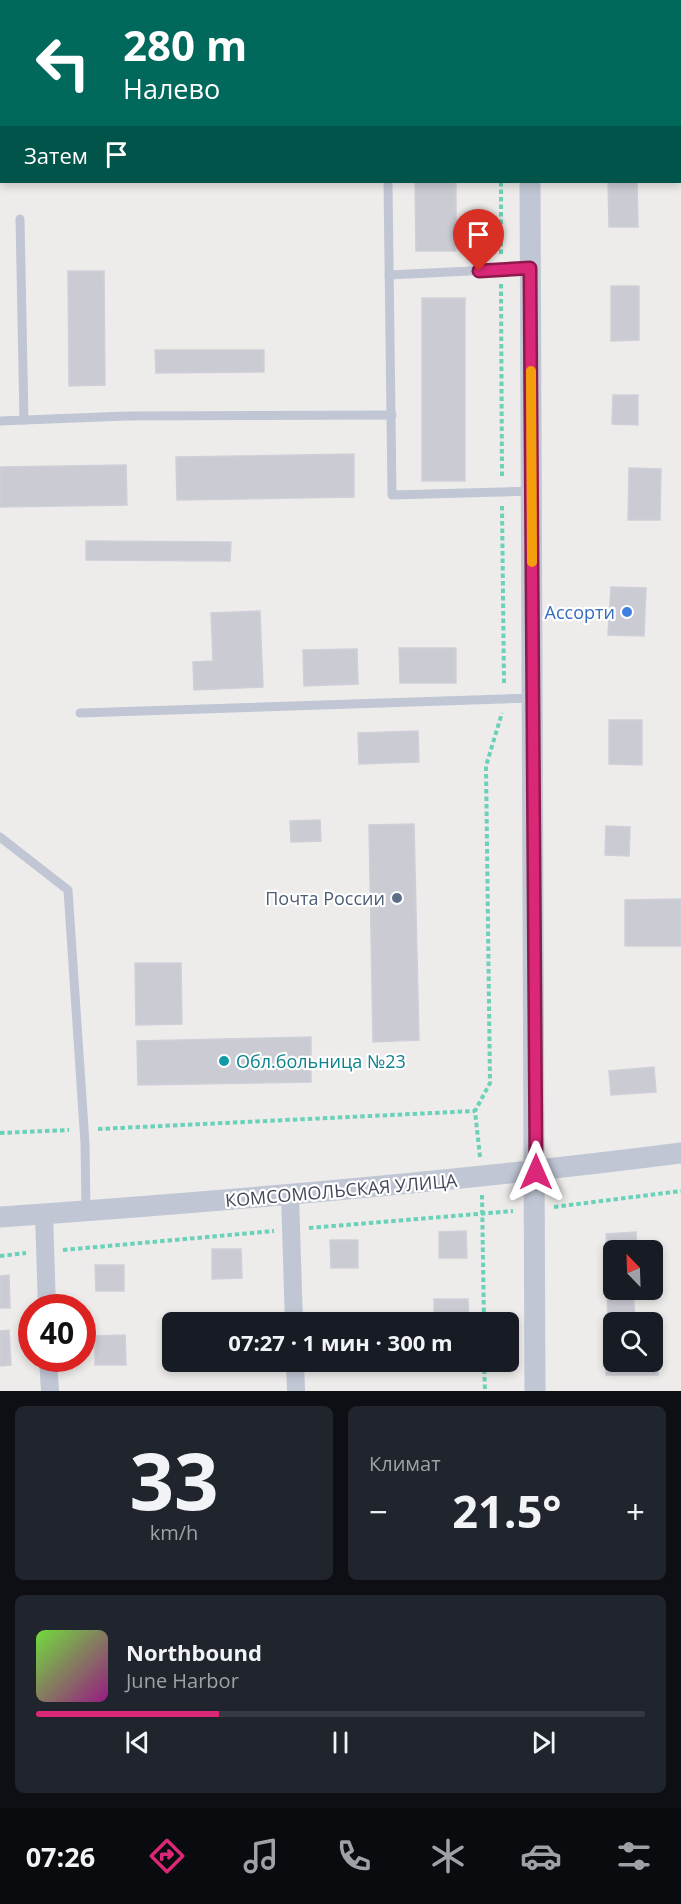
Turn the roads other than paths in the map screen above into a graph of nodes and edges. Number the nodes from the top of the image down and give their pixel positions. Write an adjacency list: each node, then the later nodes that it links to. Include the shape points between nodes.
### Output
1 (388, 183): 5 (lane)
2 (530, 183): 4 (street)
3 (20, 219): 7 (lane)
4 (530, 268): 5 (lane); 9 (street)
5 (389, 275): 6 (lane)
6 (392, 415): 7 (lane); 9 (lane, via 392,495)
7 (24, 420): 8 (lane)
8 (0, 421)
9 (531, 491): 10 (street)
10 (533, 698): 11 (lane); 14 (street)
11 (80, 713)
12 (0, 837): 16 (lane, via 68,890)
13 (681, 1153): 14 (street, КОМСОМОЛЬСКАЯ УЛИЦА)
14 (536, 1172): 15 (street, КОМСОМОЛЬСКАЯ УЛИЦА); 25 (street)
15 (290, 1195): 16 (street, КОМСОМОЛЬСКАЯ УЛИЦА); 20 (street)
16 (86, 1211): 17 (street, КОМСОМОЛЬСКАЯ УЛИЦА)
17 (44, 1214): 18 (street, КОМСОМОЛЬСКАЯ УЛИЦА); 19 (street)
18 (0, 1217)
19 (46, 1294)
20 (294, 1312)
21 (49, 1372): 23 (street)
22 (295, 1372): 24 (street)
23 (50, 1391)
24 (296, 1391)
25 (536, 1391)

